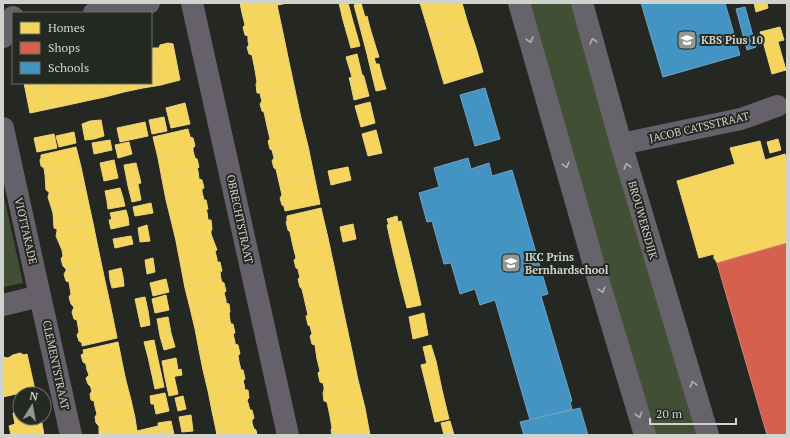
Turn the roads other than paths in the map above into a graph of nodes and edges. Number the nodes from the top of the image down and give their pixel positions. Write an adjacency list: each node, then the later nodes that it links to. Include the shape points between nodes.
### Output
1 (149, 3): 5 (street)
2 (192, 3): 12 (street, OBRECHTSTRAAT)
3 (519, 3): 13 (street, one-way to 13)
4 (582, 3): 8 (street, BROUWERSDIJK, one-way to 4)
5 (100, 12)
6 (777, 106): 8 (street, JACOB CATSSTRAAT, via 741,119)
7 (3, 128): 9 (street, VIOTTAKADE)
8 (621, 144): 14 (street, BROUWERSDIJK, one-way to 8)
9 (40, 296): 10 (street); 11 (street, CLEMENTSTRAAT)
10 (3, 305)
11 (71, 435)
12 (288, 435)
13 (645, 435)
14 (708, 435)

